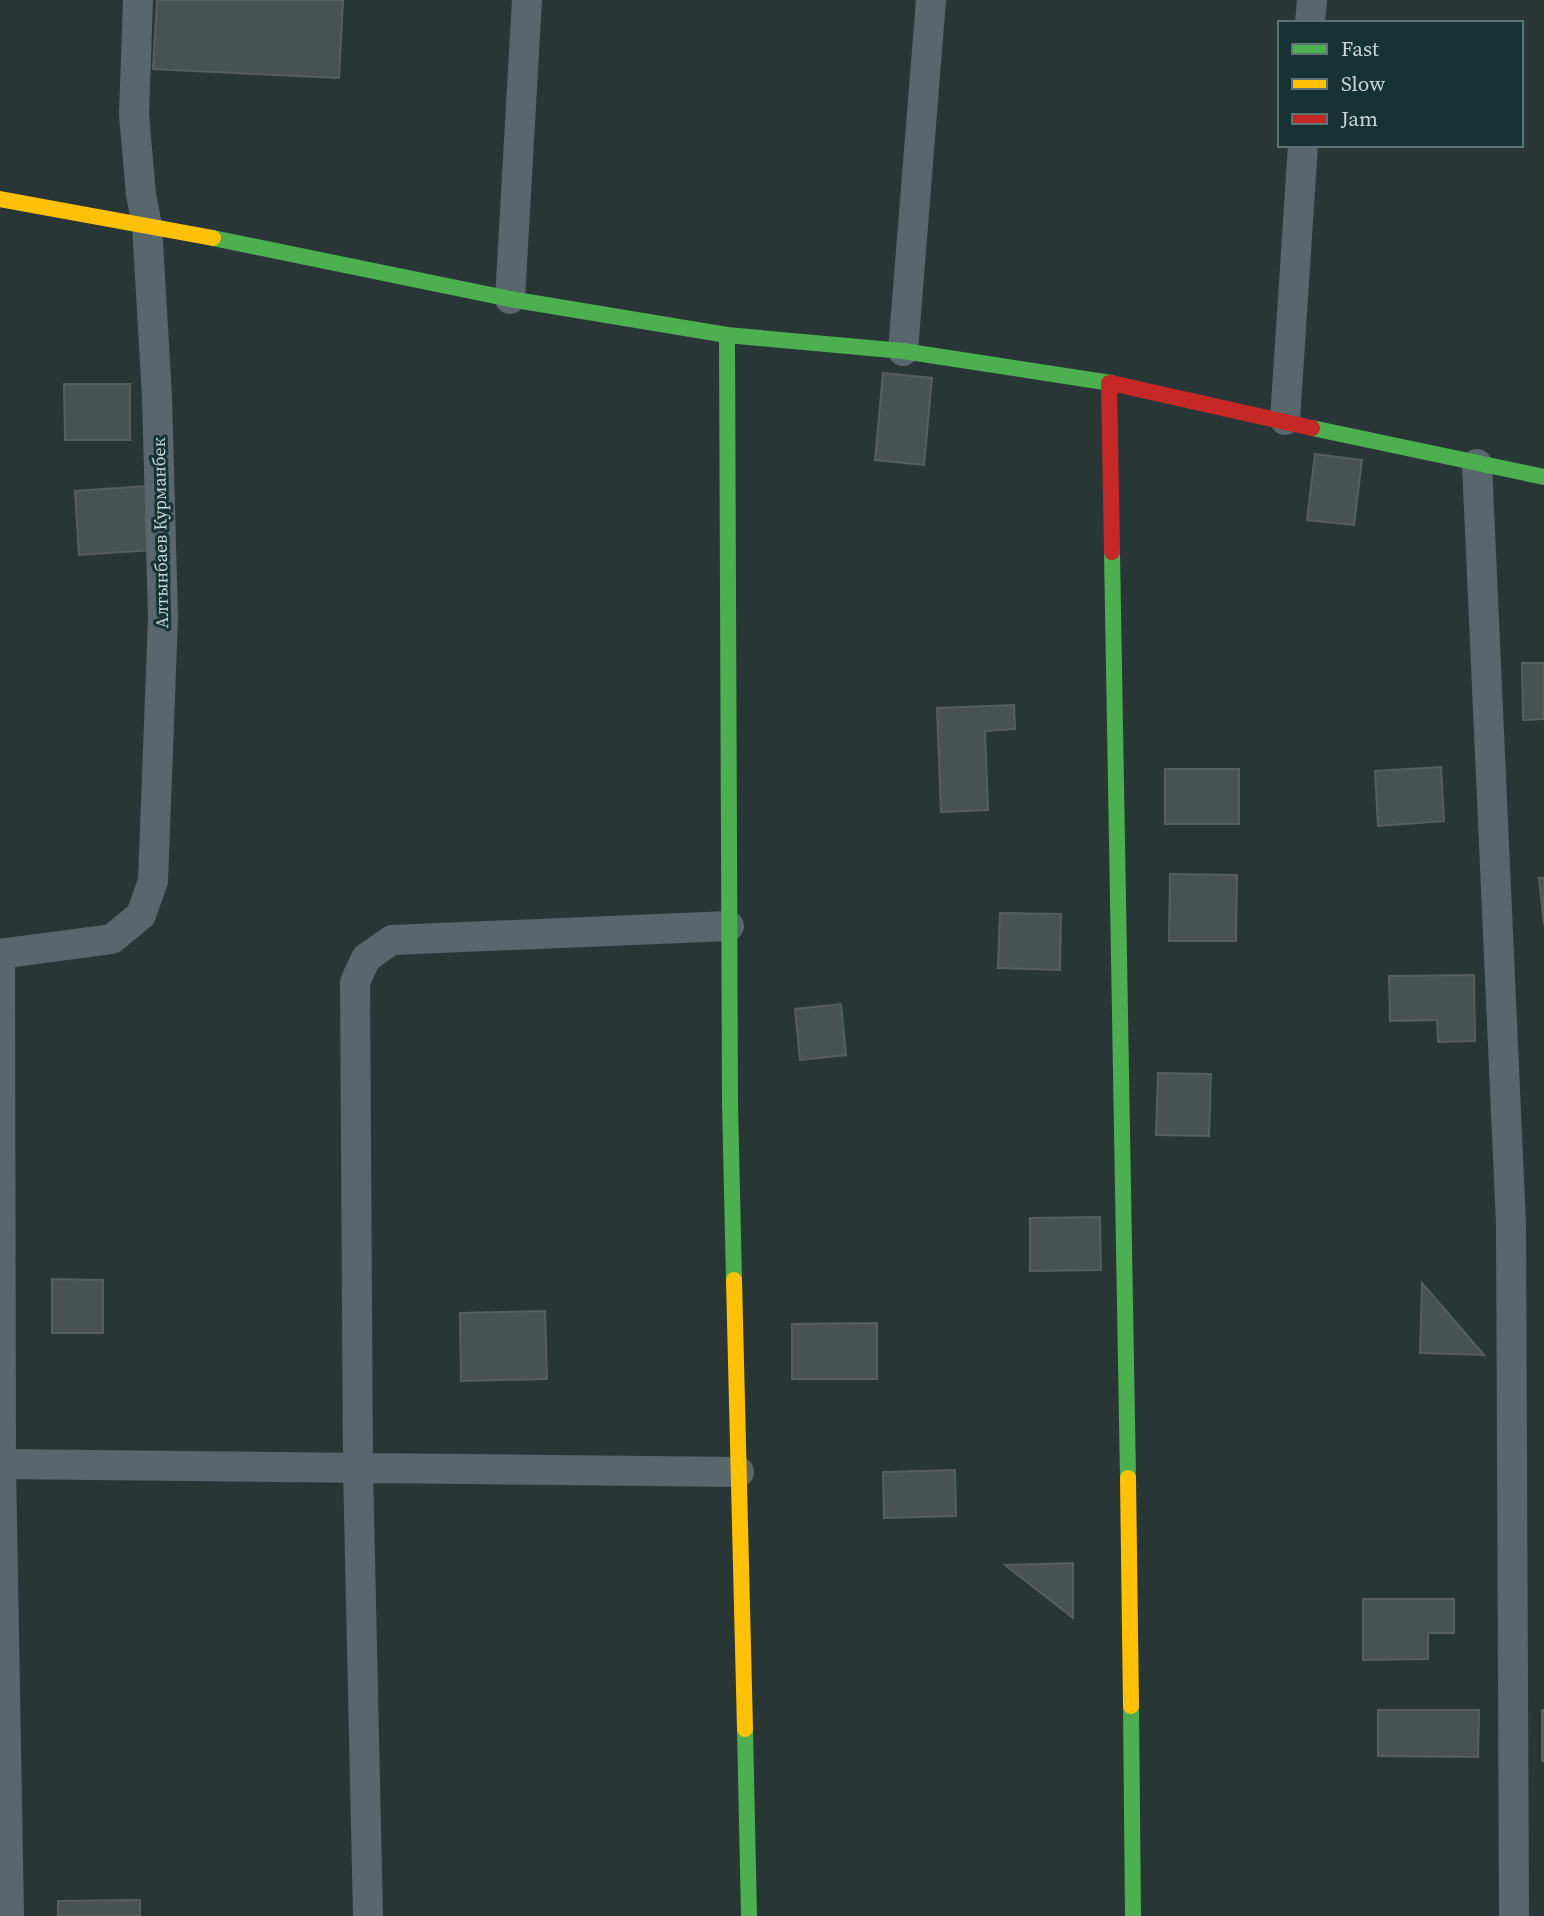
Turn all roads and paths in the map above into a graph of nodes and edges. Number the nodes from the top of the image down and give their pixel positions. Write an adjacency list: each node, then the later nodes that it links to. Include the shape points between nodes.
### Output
1 (138, 0): 8 (street, Алтынбаев Курманбек, via 134,115)
2 (527, 0): 9 (street)
3 (931, 0): 11 (street)
4 (1312, 0): 5 (street)
5 (1310, 21)
6 (1303, 147): 13 (street)
7 (0, 199): 8 (street)
8 (147, 225): 9 (street); 17 (street, Алтынбаев Курманбек, via 163,618 153,881 141,915 112,939)
9 (510, 299): 10 (street)
10 (727, 335): 11 (street); 16 (street)
11 (903, 351): 12 (street)
12 (1109, 383): 13 (street); 24 (street)
13 (1285, 420): 14 (street)
14 (1477, 464): 15 (street); 25 (street, via 1511,1224)
15 (1544, 477)
16 (729, 926): 19 (street, via 392,940 366,958 355,982); 20 (street)
17 (0, 954): 18 (street)
18 (1, 1464): 19 (street); 21 (street)
19 (358, 1468): 20 (street); 22 (street)
20 (738, 1472): 23 (street)
21 (9, 1916)
22 (368, 1916)
23 (749, 1916)
24 (1133, 1916)
25 (1514, 1916)

